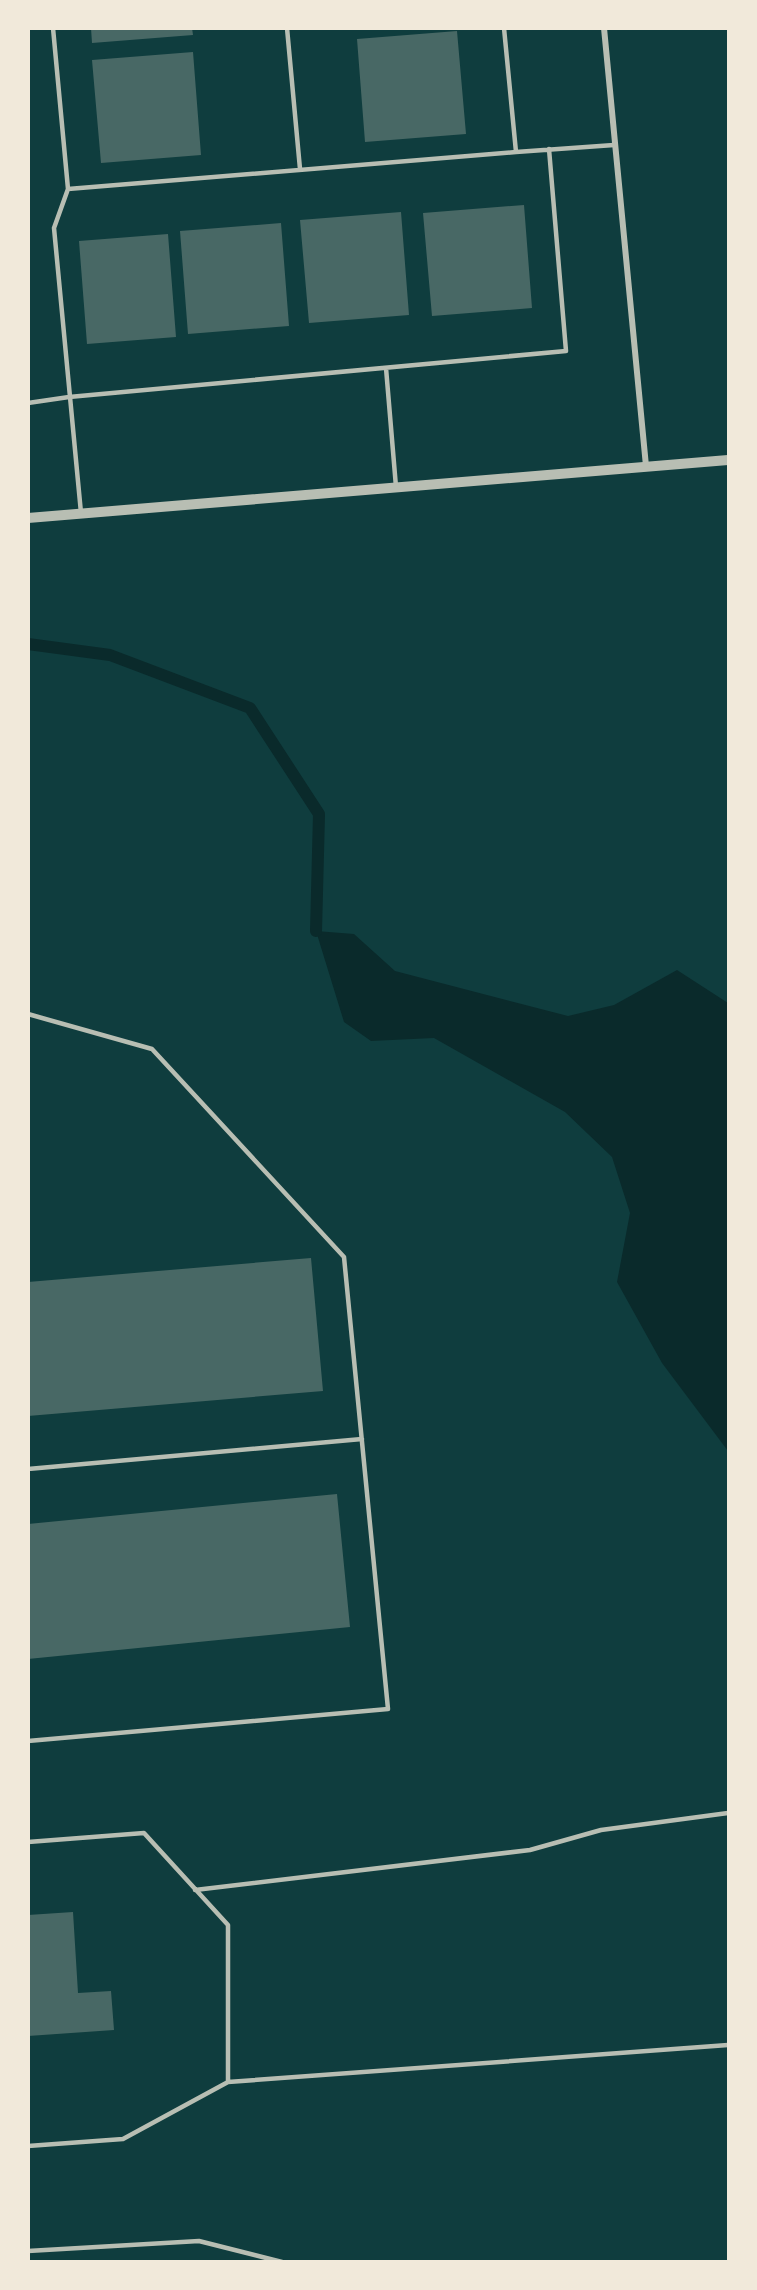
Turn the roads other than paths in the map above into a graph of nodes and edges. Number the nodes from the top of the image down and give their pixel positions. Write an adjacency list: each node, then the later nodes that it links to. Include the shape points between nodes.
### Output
1 (53, 28): 9 (lane)
2 (287, 28): 8 (lane)
3 (504, 28): 7 (lane)
4 (604, 28): 5 (street)
5 (614, 145): 6 (lane); 14 (street)
6 (549, 149): 7 (lane); 10 (lane, via 566,351)
7 (516, 152): 8 (lane)
8 (300, 169): 9 (lane)
9 (68, 189): 11 (lane, via 54,228)
10 (386, 368): 11 (lane); 15 (lane)
11 (69, 397): 12 (lane); 16 (lane)
12 (28, 403)
13 (729, 460): 14 (street)
14 (646, 466): 15 (street)
15 (396, 487): 16 (street)
16 (81, 514): 17 (street)
17 (28, 518)
18 (28, 1014): 19 (lane, via 153,1049 344,1257)
19 (362, 1439): 20 (lane); 21 (lane, via 388,1709)
20 (28, 1469)
21 (28, 1741)
22 (729, 1813): 24 (lane, via 601,1830 530,1850)
23 (28, 1842): 24 (lane, via 144,1833)
24 (195, 1890): 26 (lane, via 228,1925)
25 (729, 2045): 26 (lane)
26 (228, 2082): 27 (lane, via 123,2139)
27 (28, 2146)
28 (28, 2252): 29 (lane, via 199,2241)
29 (282, 2262)

